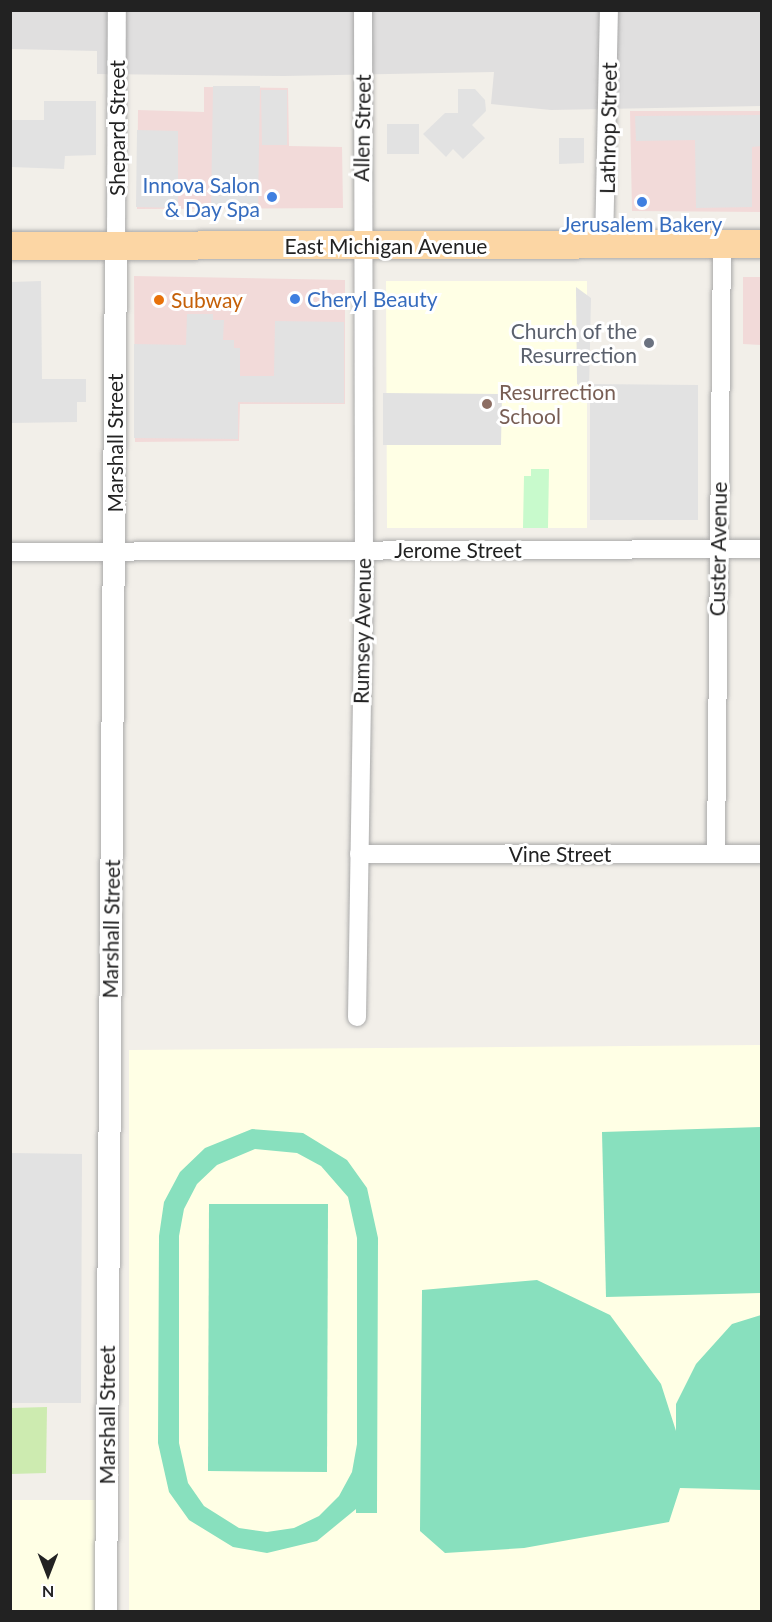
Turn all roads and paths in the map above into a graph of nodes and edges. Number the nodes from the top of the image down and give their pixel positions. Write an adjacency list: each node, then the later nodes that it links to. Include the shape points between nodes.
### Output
1 (117, 10): 7 (street, Shepard Street)
2 (363, 10): 8 (street, Allen Street)
3 (609, 10): 9 (street, Lathrop Street)
4 (722, 244): 5 (main road, East Michigan Avenue); 9 (main road, East Michigan Avenue); 10 (street, Custer Avenue)
5 (762, 244)
6 (10, 246): 7 (main road, East Michigan Avenue)
7 (116, 246): 8 (main road, East Michigan Avenue); 12 (street, Marshall Street)
8 (363, 246): 9 (main road, East Michigan Avenue); 13 (street, Rumsey Avenue)
9 (604, 246)
10 (718, 549): 11 (street, Jerome Street); 13 (street, Jerome Street); 16 (street, Custer Avenue)
11 (762, 549)
12 (114, 551): 13 (street, Jerome Street); 14 (street, Jerome Street); 19 (street, Marshall Street)
13 (363, 551): 15 (street, Rumsey Avenue)
14 (10, 552)
15 (359, 854): 16 (street, Vine Street); 18 (street, Rumsey Avenue)
16 (716, 854): 17 (street, Vine Street)
17 (762, 854)
18 (357, 1017)
19 (106, 1611)

